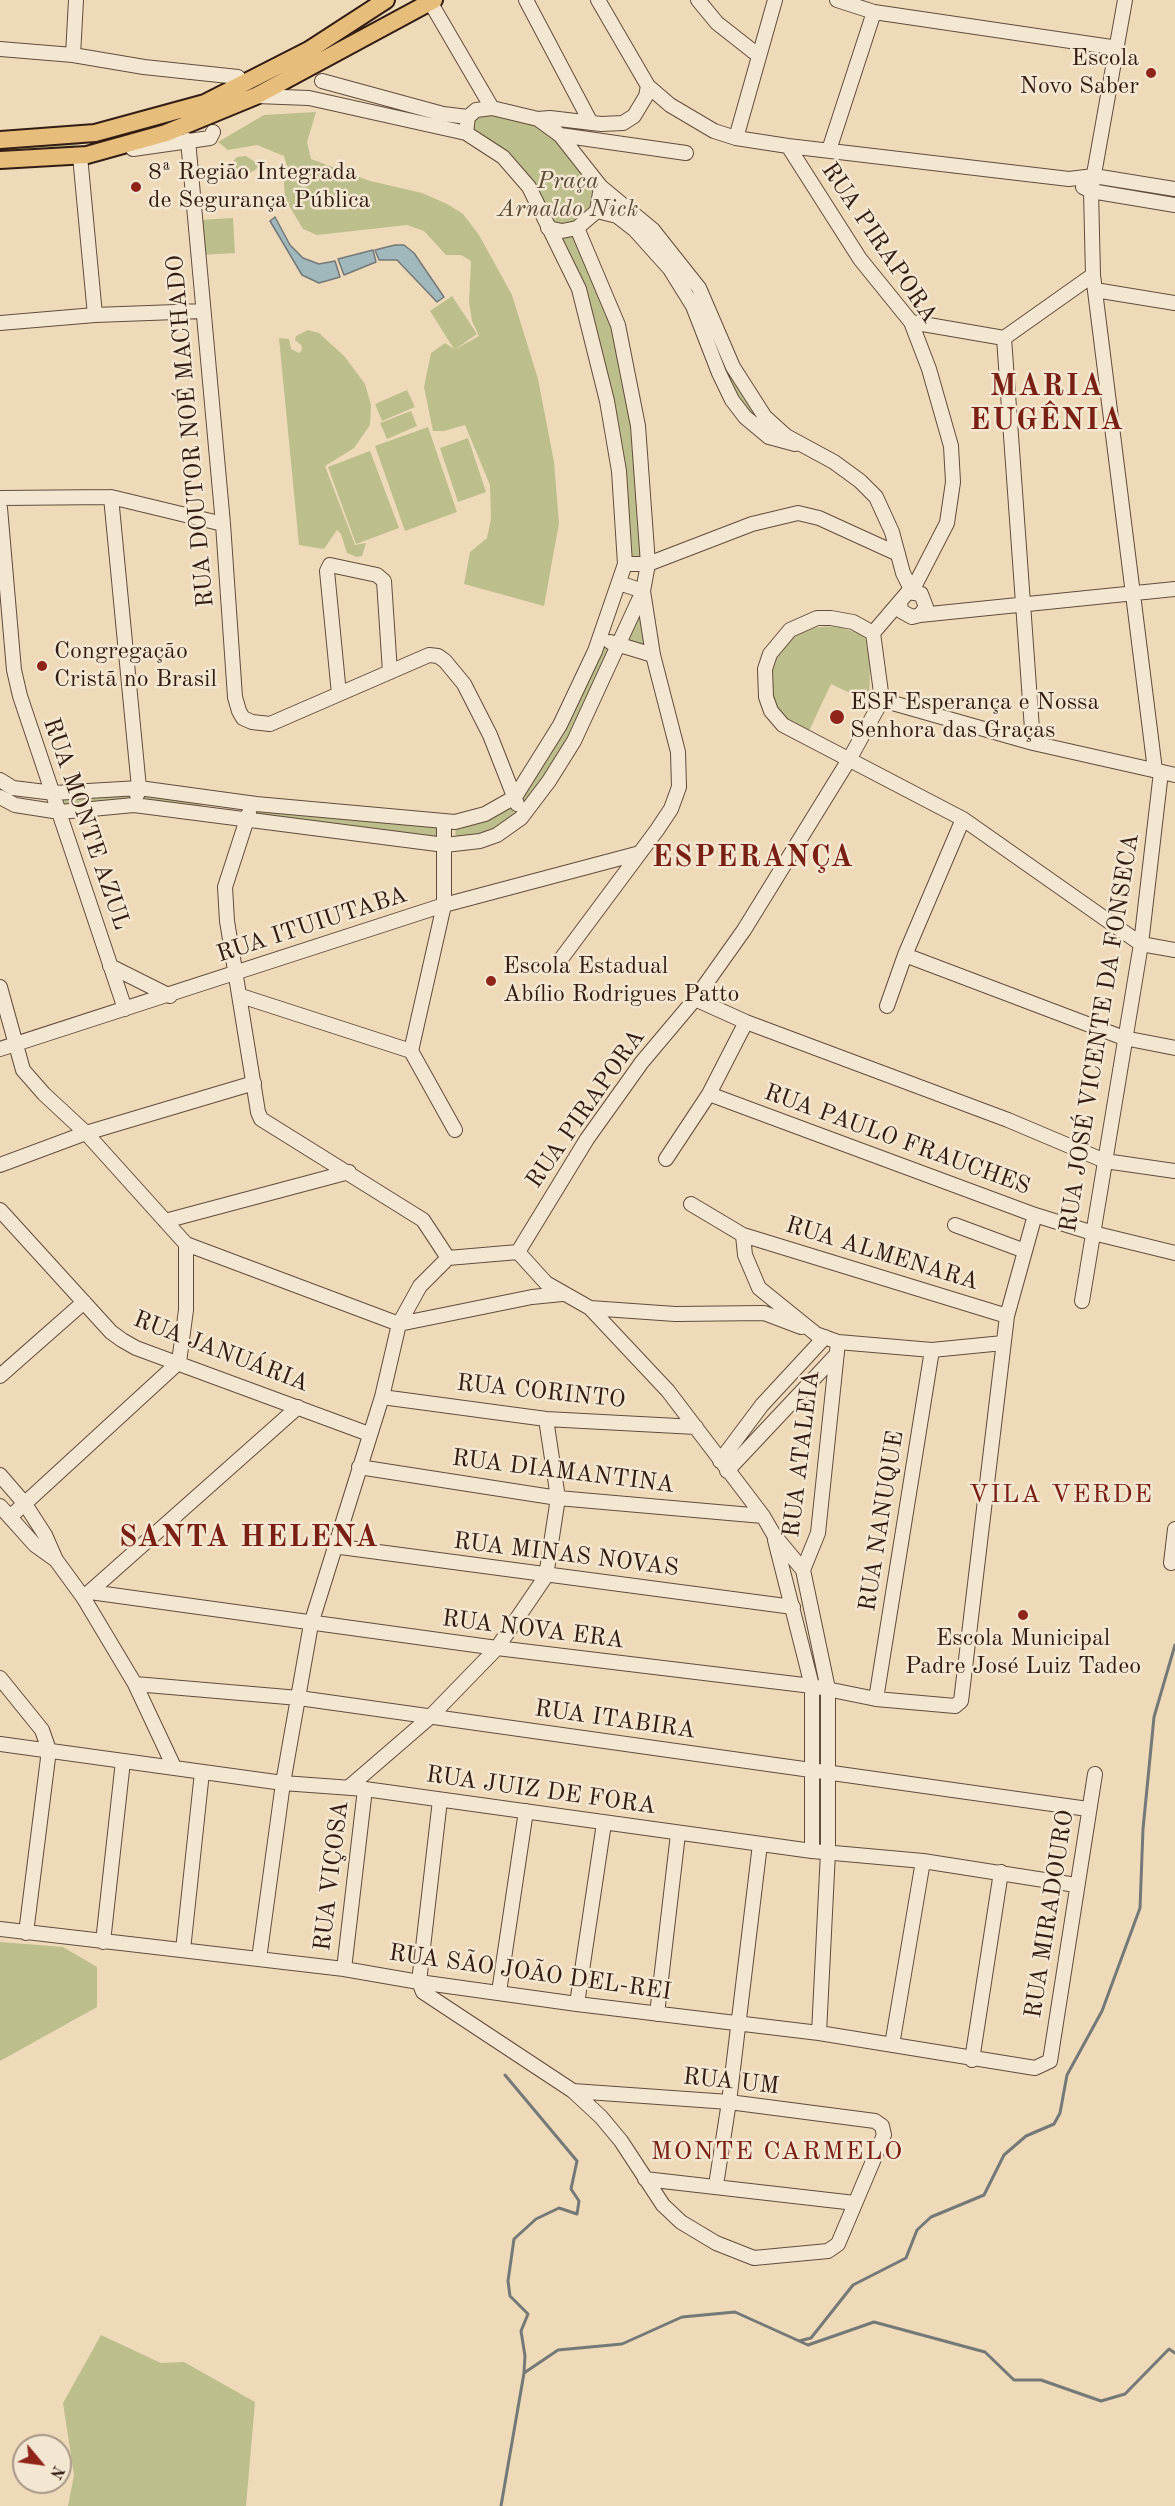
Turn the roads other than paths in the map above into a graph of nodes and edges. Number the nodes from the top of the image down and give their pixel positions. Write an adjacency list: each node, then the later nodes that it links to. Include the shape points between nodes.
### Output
1 (76, 0): 13 (street)
2 (386, 0): 27 (main road, via 309,50 205,103 95,132)
3 (526, 0): 22 (street)
4 (598, 0): 17 (street)
5 (698, 0): 14 (street, via 717,23)
6 (775, 0): 14 (street)
7 (837, 0): 10 (street)
8 (1125, 0): 11 (street, RUA JOSÉ VICENTE DA FONSECA)
9 (431, 1): 18 (main road); 19 (street)
10 (874, 12): 11 (street); 30 (street)
11 (1118, 48): 34 (street, RUA JOSÉ VICENTE DA FONSECA)
12 (0, 49): 13 (street)
13 (73, 55): 15 (street)
14 (759, 56): 26 (street)
15 (238, 77)
16 (322, 81): 20 (street, via 443,114)
17 (648, 86): 22 (street, via 641,105 629,120); 26 (street, via 670,105 714,131)
18 (256, 96): 23 (street, via 309,98); 32 (main road, via 166,133)
19 (492, 108): 20 (street, via 476,110); 21 (street)
20 (468, 117): 23 (street)
21 (538, 119): 22 (street); 24 (street)
22 (591, 123)
23 (466, 133): 41 (street, via 515,168 529,187)
24 (560, 135): 31 (street); 36 (street)
25 (213, 138): 28 (street)
26 (736, 138): 29 (street)
27 (0, 140)
28 (188, 140): 32 (street); 46 (street, RUA DOUTOR NOÉ MACHADO)
29 (788, 146): 30 (street); 49 (street, RUA PIRAPORA, via 860,259)
30 (829, 150): 35 (street)
31 (686, 153)
32 (84, 155): 33 (main road); 47 (street)
33 (0, 160)
34 (1094, 176): 35 (street); 37 (street); 38 (street, RUA JOSÉ VICENTE DA FONSECA)
35 (1070, 179): 38 (street)
36 (601, 187): 40 (street); 51 (street, via 653,230 688,272 752,400 765,417)
37 (1175, 189)
38 (1091, 191): 39 (street); 43 (street, RUA JOSÉ VICENTE DA FONSECA)
39 (1175, 205)
40 (597, 211): 42 (street); 51 (street, via 616,216 635,230 670,269 693,306 732,400 745,417 769,437)
41 (548, 228): 42 (street); 53 (street, via 579,289 607,401)
42 (577, 228): 52 (street, via 618,325)
43 (1093, 275): 44 (street, RUA JOSÉ VICENTE DA FONSECA); 50 (street)
44 (1095, 290): 45 (street); 64 (street, RUA JOSÉ VICENTE DA FONSECA)
45 (1175, 303)
46 (203, 311): 47 (street); 57 (street, RUA DOUTOR NOÉ MACHADO)
47 (95, 315): 48 (street)
48 (0, 322)
49 (911, 322): 50 (street); 65 (street, RUA PIRAPORA, via 951,446 953,482 947,523 920,572)
50 (1004, 339): 66 (street)
51 (800, 444): 58 (street, via 834,462 868,489 885,514)
52 (642, 465): 53 (street); 60 (street)
53 (619, 471): 59 (street)
54 (111, 497): 55 (street); 57 (street); 79 (street)
55 (0, 498)
56 (0, 508): 80 (street, RUA MONTE AZUL, via 14,670)
57 (223, 524): 72 (street, RUA DOUTOR NOÉ MACHADO, via 235,697 243,718 270,724)
58 (898, 554): 60 (street, via 819,518 790,513); 65 (street)
59 (625, 564): 60 (street); 61 (street)
60 (648, 564): 63 (street)
61 (619, 584): 63 (street); 68 (street)
62 (1175, 589): 64 (street)
63 (643, 591): 69 (street); 70 (street)
64 (1132, 594): 66 (street); 76 (street, RUA JOSÉ VICENTE DA FONSECA)
65 (913, 603): 66 (street, via 942,614); 67 (street)
66 (1023, 606): 74 (street)
67 (873, 633): 73 (street); 75 (street, via 853,622 817,618 790,630 771,654 765,669 766,697 783,725)
68 (600, 638): 69 (street); 82 (street, via 560,725)
69 (618, 646): 70 (street); 88 (street, via 574,741)
70 (653, 655): 93 (street, via 678,752 679,787 671,809)
71 (390, 672): 72 (street, RUA DOUTOR NOÉ MACHADO); 72 (street, via 384,581 377,575 333,564 327,571); 82 (street, RUA DOUTOR NOÉ MACHADO, via 429,655 446,661 464,684 490,735)
72 (339, 694)
73 (882, 700): 74 (street); 75 (street, RUA PIRAPORA)
74 (1033, 743): 76 (street)
75 (850, 758): 90 (street); 104 (street, RUA PIRAPORA, via 772,887)
76 (1158, 771): 77 (street); 95 (street, RUA JOSÉ VICENTE DA FONSECA)
77 (1175, 775)
78 (0, 780): 80 (street, via 13,788)
79 (139, 788): 80 (street); 84 (street); 86 (street)
80 (54, 793): 87 (street, RUA MONTE AZUL)
81 (0, 797): 85 (street)
82 (515, 797): 88 (street, RUA DOUTOR NOÉ MACHADO); 91 (street, via 485,814)
83 (0, 802): 85 (street)
84 (251, 804): 89 (street); 91 (street)
85 (15, 805): 87 (street)
86 (134, 806): 87 (street); 89 (street)
87 (60, 812): 99 (street, RUA MONTE AZUL)
88 (521, 818): 92 (street, via 497,835)
89 (247, 819): 92 (street); 100 (street, via 225,887)
90 (963, 819): 95 (street); 97 (street)
91 (444, 822): 92 (street)
92 (445, 845): 94 (street)
93 (640, 853): 94 (street, RUA ITUIUTABA); 98 (street)
94 (444, 905): 100 (street, RUA ITUIUTABA); 112 (street)
95 (1141, 944): 96 (street); 108 (street, RUA JOSÉ VICENTE DA FONSECA)
96 (1175, 950)
97 (905, 955): 105 (street); 108 (street)
98 (561, 958)
99 (110, 966): 102 (street); 106 (street, RUA MONTE AZUL)
100 (237, 974): 102 (street, RUA ITUIUTABA); 103 (street)
101 (0, 987): 109 (street)
102 (170, 996): 106 (street, RUA ITUIUTABA)
103 (241, 996): 112 (street); 113 (street)
104 (695, 999): 107 (street); 131 (street, RUA PIRAPORA, via 642,1062 587,1139)
105 (887, 1006)
106 (125, 1009): 109 (street, RUA ITUIUTABA)
107 (746, 1022): 114 (street); 118 (street, via 1008,1120)
108 (1124, 1038): 110 (street); 118 (street, RUA JOSÉ VICENTE DA FONSECA)
109 (17, 1043): 111 (street, RUA ITUIUTABA); 116 (street, via 23,1070)
110 (1175, 1048)
111 (0, 1049)
112 (411, 1051): 115 (street)
113 (254, 1083): 116 (street); 121 (street, via 261,1119)
114 (709, 1094): 117 (street); 123 (street, RUA PAULO FRAUCHES)
115 (455, 1130)
116 (86, 1133): 119 (street); 125 (street)
117 (666, 1160)
118 (1105, 1161): 120 (street); 127 (street, RUA JOSÉ VICENTE DA FONSECA)
119 (0, 1165)
120 (1175, 1171)
121 (349, 1172): 125 (street); 133 (street, via 423,1220)
122 (692, 1204): 128 (street, RUA ALMENARA)
123 (1035, 1215): 127 (street, RUA PAULO FRAUCHES); 130 (street)
124 (2, 1216): 136 (street, RUA JANUÁRIA)
125 (165, 1221): 129 (street)
126 (955, 1226): 130 (street)
127 (1093, 1233): 132 (street, RUA PAULO FRAUCHES); 135 (street, RUA JOSÉ VICENTE DA FONSECA)
128 (743, 1235): 138 (street, RUA ALMENARA); 140 (street, via 745,1255 759,1288)
129 (186, 1244): 139 (street); 144 (street, via 186,1310)
130 (1025, 1251): 138 (street)
131 (518, 1252): 133 (street); 134 (street, via 539,1277)
132 (1175, 1253)
133 (448, 1258): 139 (street, via 420,1286)
134 (562, 1294): 137 (street); 139 (street)
135 (1082, 1301)
136 (84, 1302): 144 (street, RUA JANUÁRIA, via 122,1340); 145 (street)
137 (590, 1308): 140 (street, via 675,1314 764,1313); 149 (street, via 668,1391)
138 (1007, 1316): 141 (street)
139 (399, 1324): 146 (street)
140 (820, 1335): 142 (street); 151 (street, via 762,1405)
141 (1003, 1343): 143 (street); 175 (street, RUA NOVA ERA, via 962,1693 952,1708)
142 (838, 1348): 143 (street); 151 (street); 164 (street, RUA ATALEIA, via 818,1533)
143 (932, 1350): 175 (street, RUA NANUQUE)
144 (179, 1362): 147 (street, RUA JANUÁRIA); 155 (street)
145 (0, 1376)
146 (382, 1397): 148 (street, RUA CORINTO); 150 (street)
147 (298, 1407): 150 (street, RUA JANUÁRIA); 166 (street)
148 (546, 1419): 149 (street, RUA CORINTO); 154 (street)
149 (696, 1427): 151 (street)
150 (369, 1434): 152 (street)
151 (724, 1466): 157 (street)
152 (359, 1467): 154 (street, RUA DIAMANTINA); 161 (street)
153 (0, 1475): 155 (street)
154 (558, 1498): 157 (street, RUA DIAMANTINA); 165 (street)
155 (25, 1504): 158 (street); 162 (street)
156 (0, 1506): 158 (street)
157 (763, 1516): 160 (street)
158 (10, 1517): 162 (street, via 35,1545)
159 (1175, 1529): 163 (street)
160 (774, 1535): 164 (street); 167 (street)
161 (333, 1546): 165 (street, RUA MINAS NOVAS); 168 (street)
162 (56, 1560): 166 (street)
163 (1171, 1563)
164 (803, 1570): 173 (street)
165 (546, 1576): 167 (street, RUA MINAS NOVAS); 169 (street)
166 (87, 1595): 168 (street, RUA NOVA ERA); 171 (street)
167 (793, 1607): 172 (street)
168 (311, 1624): 169 (street, RUA NOVA ERA); 174 (street)
169 (497, 1648): 172 (street, RUA NOVA ERA); 176 (street)
170 (0, 1678): 178 (street, via 38,1723)
171 (135, 1684): 174 (street, RUA ITABIRA); 180 (street)
172 (812, 1686): 173 (street, RUA NOVA ERA); 181 (street)
173 (828, 1689): 175 (street, RUA NOVA ERA); 183 (street)
174 (299, 1698): 176 (street, RUA ITABIRA); 185 (street)
175 (876, 1699)
176 (429, 1718): 181 (street, RUA ITABIRA); 186 (street)
177 (0, 1744): 178 (street, RUA JUIZ DE FORA)
178 (49, 1750): 179 (street, RUA JUIZ DE FORA); 200 (street)
179 (123, 1761): 180 (street, RUA JUIZ DE FORA); 201 (street)
180 (174, 1767): 182 (street, RUA JUIZ DE FORA)
181 (813, 1769): 183 (street, RUA ITABIRA); 194 (street)
182 (202, 1772): 185 (street, RUA JUIZ DE FORA); 202 (street)
183 (828, 1772): 189 (street, RUA ITABIRA); 195 (street)
184 (1095, 1774): 189 (street, RUA MIRADOURO)
185 (283, 1783): 186 (street, RUA JUIZ DE FORA); 203 (street)
186 (348, 1787): 187 (street, RUA JUIZ DE FORA)
187 (365, 1789): 188 (street, RUA JUIZ DE FORA); 204 (street, RUA VIÇOSA)
188 (440, 1800): 190 (street, RUA JUIZ DE FORA); 205 (street)
189 (1088, 1809): 198 (street, RUA MIRADOURO)
190 (526, 1811): 191 (street, RUA JUIZ DE FORA); 206 (street)
191 (603, 1823): 192 (street, RUA JUIZ DE FORA); 207 (street)
192 (678, 1834): 193 (street, RUA JUIZ DE FORA); 208 (street)
193 (760, 1844): 194 (street, RUA JUIZ DE FORA); 209 (street)
194 (812, 1851): 195 (street, RUA JUIZ DE FORA)
195 (828, 1852): 196 (street, RUA JUIZ DE FORA); 210 (street)
196 (923, 1861): 197 (street, RUA JUIZ DE FORA); 211 (street)
197 (1001, 1872): 198 (street, RUA JUIZ DE FORA); 212 (street)
198 (1076, 1886): 213 (street, RUA MIRADOURO)
199 (0, 1929): 200 (street, RUA SÃO JOÃO DEL-REI)
200 (26, 1933): 201 (street, RUA SÃO JOÃO DEL-REI)
201 (103, 1942): 202 (street, RUA SÃO JOÃO DEL-REI)
202 (183, 1950): 203 (street, RUA SÃO JOÃO DEL-REI)
203 (259, 1959): 204 (street, RUA SÃO JOÃO DEL-REI)
204 (344, 1969): 205 (street, RUA SÃO JOÃO DEL-REI)
205 (419, 1982): 206 (street, RUA SÃO JOÃO DEL-REI); 214 (street, via 430,1998)
206 (499, 1992): 207 (street, RUA SÃO JOÃO DEL-REI)
207 (577, 2004): 208 (street, RUA SÃO JOÃO DEL-REI)
208 (657, 2014): 209 (street, RUA SÃO JOÃO DEL-REI)
209 (738, 2024): 210 (street, RUA SÃO JOÃO DEL-REI); 215 (street)
210 (819, 2033): 211 (street, RUA SÃO JOÃO DEL-REI)
211 (892, 2045): 212 (street, RUA SÃO JOÃO DEL-REI)
212 (972, 2060): 213 (street, RUA SÃO JOÃO DEL-REI, via 1025,2068)
213 (1050, 2061)
214 (573, 2091): 215 (street, RUA UM); 216 (street, via 621,2141)
215 (729, 2102): 217 (street); 218 (street, RUA UM, via 875,2121 882,2126 884,2135)
216 (645, 2179): 217 (street); 218 (street, via 681,2222 739,2254 768,2259 828,2251 838,2244)
217 (716, 2186): 218 (street)
218 (855, 2203)

